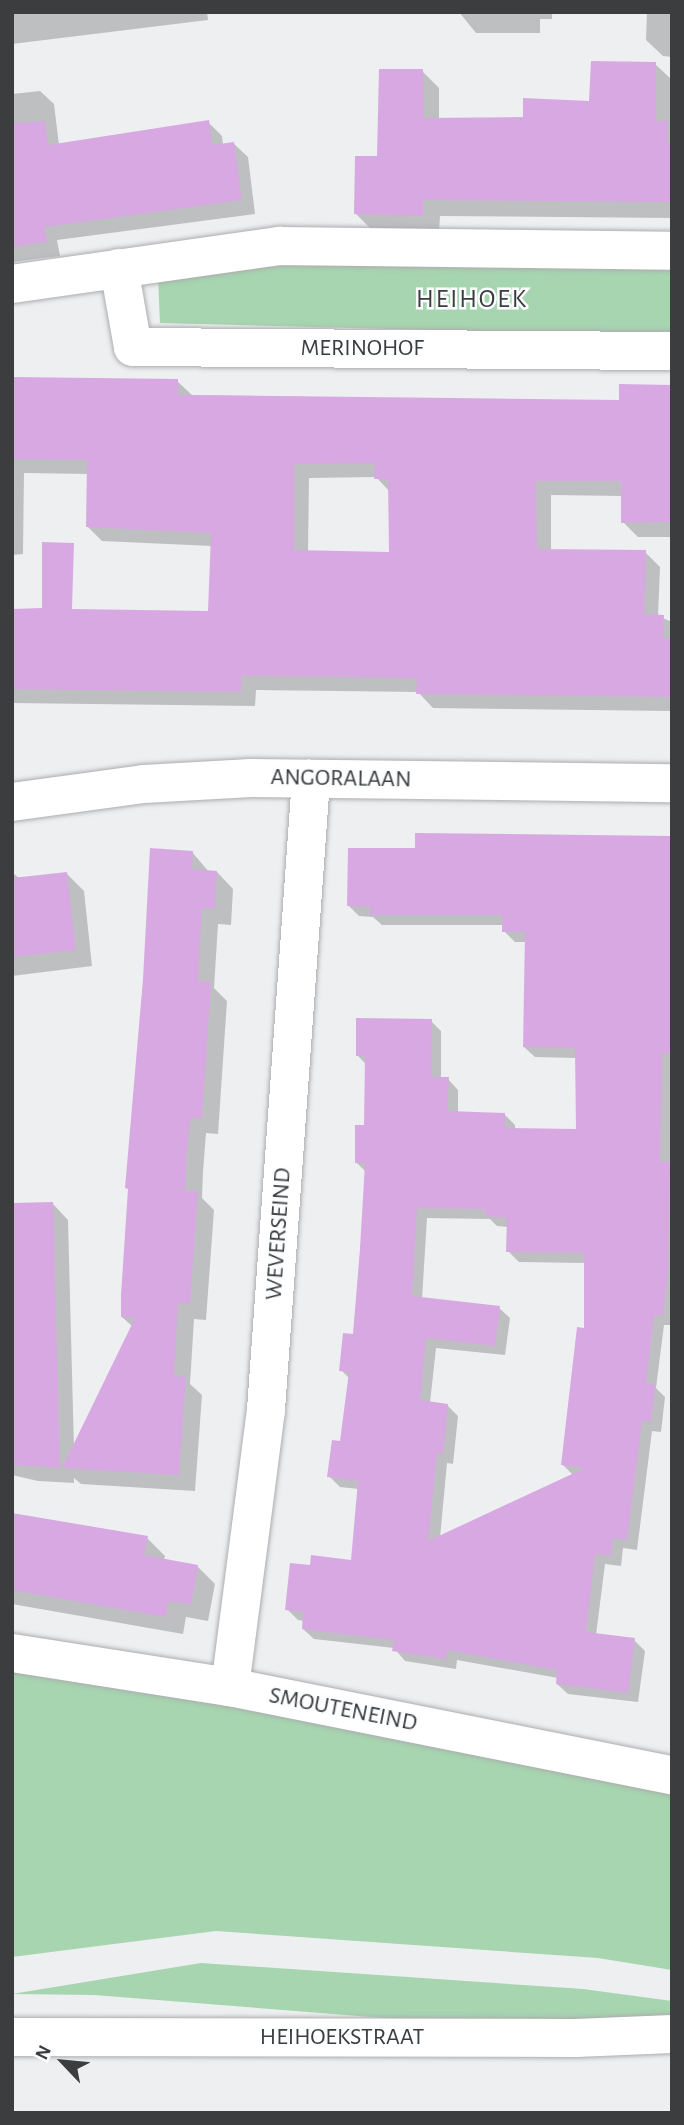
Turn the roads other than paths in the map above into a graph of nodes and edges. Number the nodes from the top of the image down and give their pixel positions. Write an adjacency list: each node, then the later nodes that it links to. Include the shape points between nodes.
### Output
1 (672, 251): 2 (street, via 280,246)
2 (119, 268): 3 (street); 4 (street, MERINOHOF, via 133,347)
3 (12, 284)
4 (672, 351)
5 (312, 779): 6 (street, ANGORALAAN); 7 (street, ANGORALAAN, via 144,784); 9 (street, WEVERSEIND, via 266,1410)
6 (672, 783)
7 (12, 802)
8 (12, 1653): 9 (street, SMOUTENEIND)
9 (230, 1687): 10 (street, SMOUTENEIND)
10 (672, 1775)
11 (672, 2034): 12 (street, HEIHOEKSTRAAT, via 576,2038)
12 (12, 2037)

